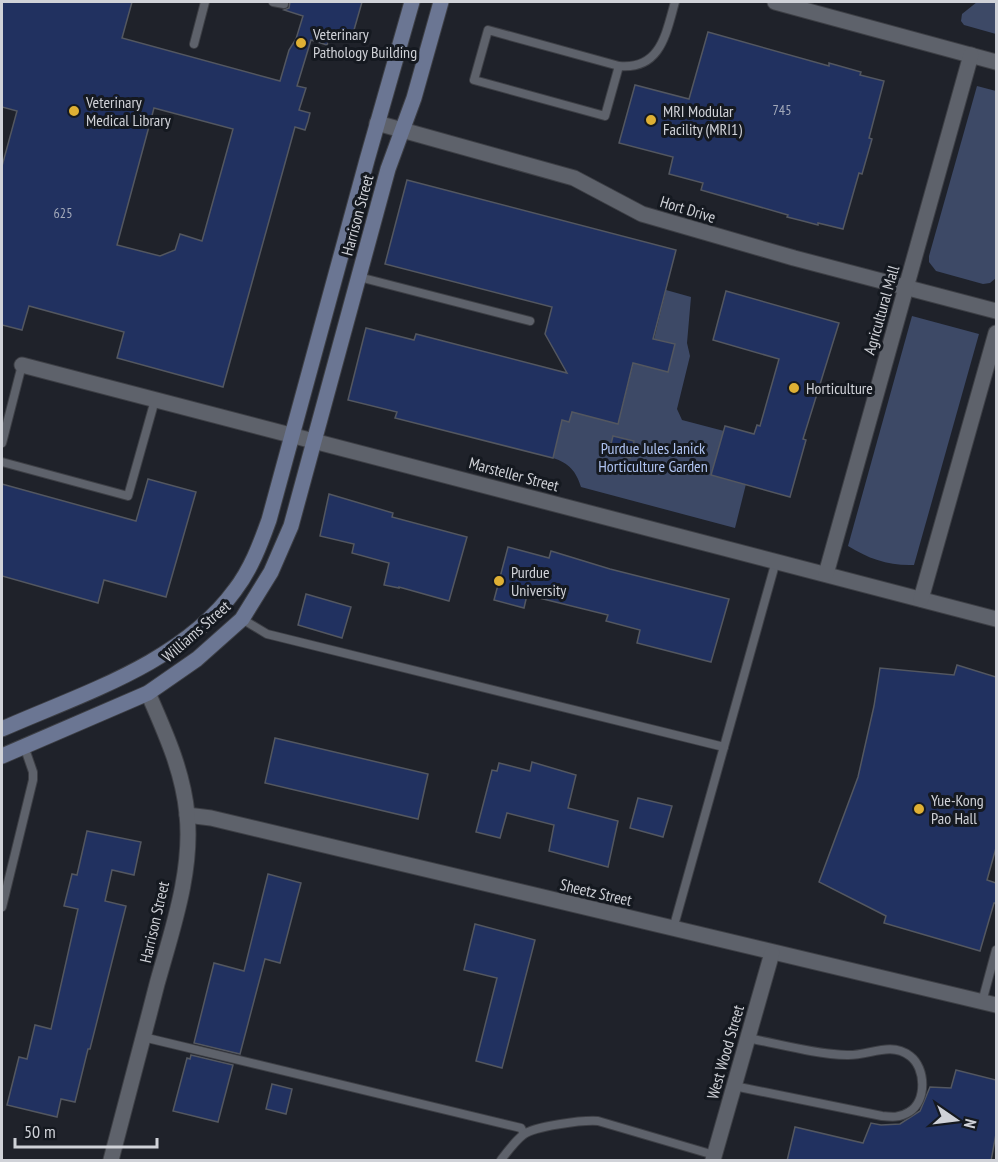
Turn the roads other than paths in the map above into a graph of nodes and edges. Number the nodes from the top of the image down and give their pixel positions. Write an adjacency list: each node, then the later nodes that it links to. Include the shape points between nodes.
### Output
1 (205, 2): 8 (lane)
2 (273, 2): 7 (lane)
3 (412, 2): 12 (main road, Harrison Street)
4 (441, 2): 13 (main road, Harrison Street)
5 (675, 2): 11 (lane, via 660,49 633,67)
6 (775, 2): 9 (street)
7 (284, 4)
8 (194, 44)
9 (970, 55): 10 (street); 15 (street, Agricultural Mall)
10 (996, 62)
11 (618, 66): 11 (lane, via 605,116 474,80 488,30)
12 (377, 123): 13 (street, Hort Drive); 21 (main road, Harrison Street)
13 (402, 130): 14 (main road, Harrison Street); 15 (street, Hort Drive, via 574,178 642,214)
14 (359, 277): 17 (lane); 22 (main road, Harrison Street)
15 (906, 287): 16 (street, Hort Drive); 26 (street, Agricultural Mall)
16 (996, 311)
17 (530, 321)
18 (996, 333): 27 (street)
19 (22, 365): 20 (street, Marsteller Street); 23 (lane)
20 (155, 400): 21 (street, Marsteller Street); 24 (lane, via 128,496)
21 (292, 435): 22 (street, Marsteller Street); 31 (main road, Williams Street, via 255,558 212,616 175,648 140,668)
22 (314, 441): 25 (street, Marsteller Street); 28 (main road, Williams Street, via 291,526 271,572)
23 (2, 442)
24 (2, 462)
25 (776, 561): 26 (street, Marsteller Street); 33 (lane)
26 (826, 574): 27 (street, Marsteller Street)
27 (921, 600): 29 (street, Marsteller Street)
28 (242, 619): 30 (main road, Williams Street); 33 (lane, via 267,634)
29 (996, 619)
30 (148, 693): 32 (main road, Williams Street); 35 (street, Harrison Street, via 171,746)
31 (2, 729)
32 (24, 746): 34 (main road, Williams Street); 36 (lane, via 33,780)
33 (724, 747): 37 (lane)
34 (2, 756)
35 (187, 815): 37 (street, Sheetz Street); 41 (street, Harrison Street, via 180,902)
36 (2, 907)
37 (673, 929): 39 (street, Sheetz Street)
38 (996, 950): 40 (lane)
39 (772, 953): 40 (street, Sheetz Street); 42 (street, West Wood Street)
40 (989, 1004)
41 (143, 1037): 44 (lane, via 521,1128); 46 (street, Harrison Street)
42 (747, 1038): 43 (street, West Wood Street); 43 (lane, via 850,1055 888,1048 901,1051 920,1070 922,1087 918,1103 896,1117 882,1116)
43 (734, 1086): 45 (street, West Wood Street)
44 (524, 1134): 45 (lane, via 552,1125 598,1121); 47 (lane)
45 (714, 1158)
46 (111, 1161)
47 (501, 1161)

